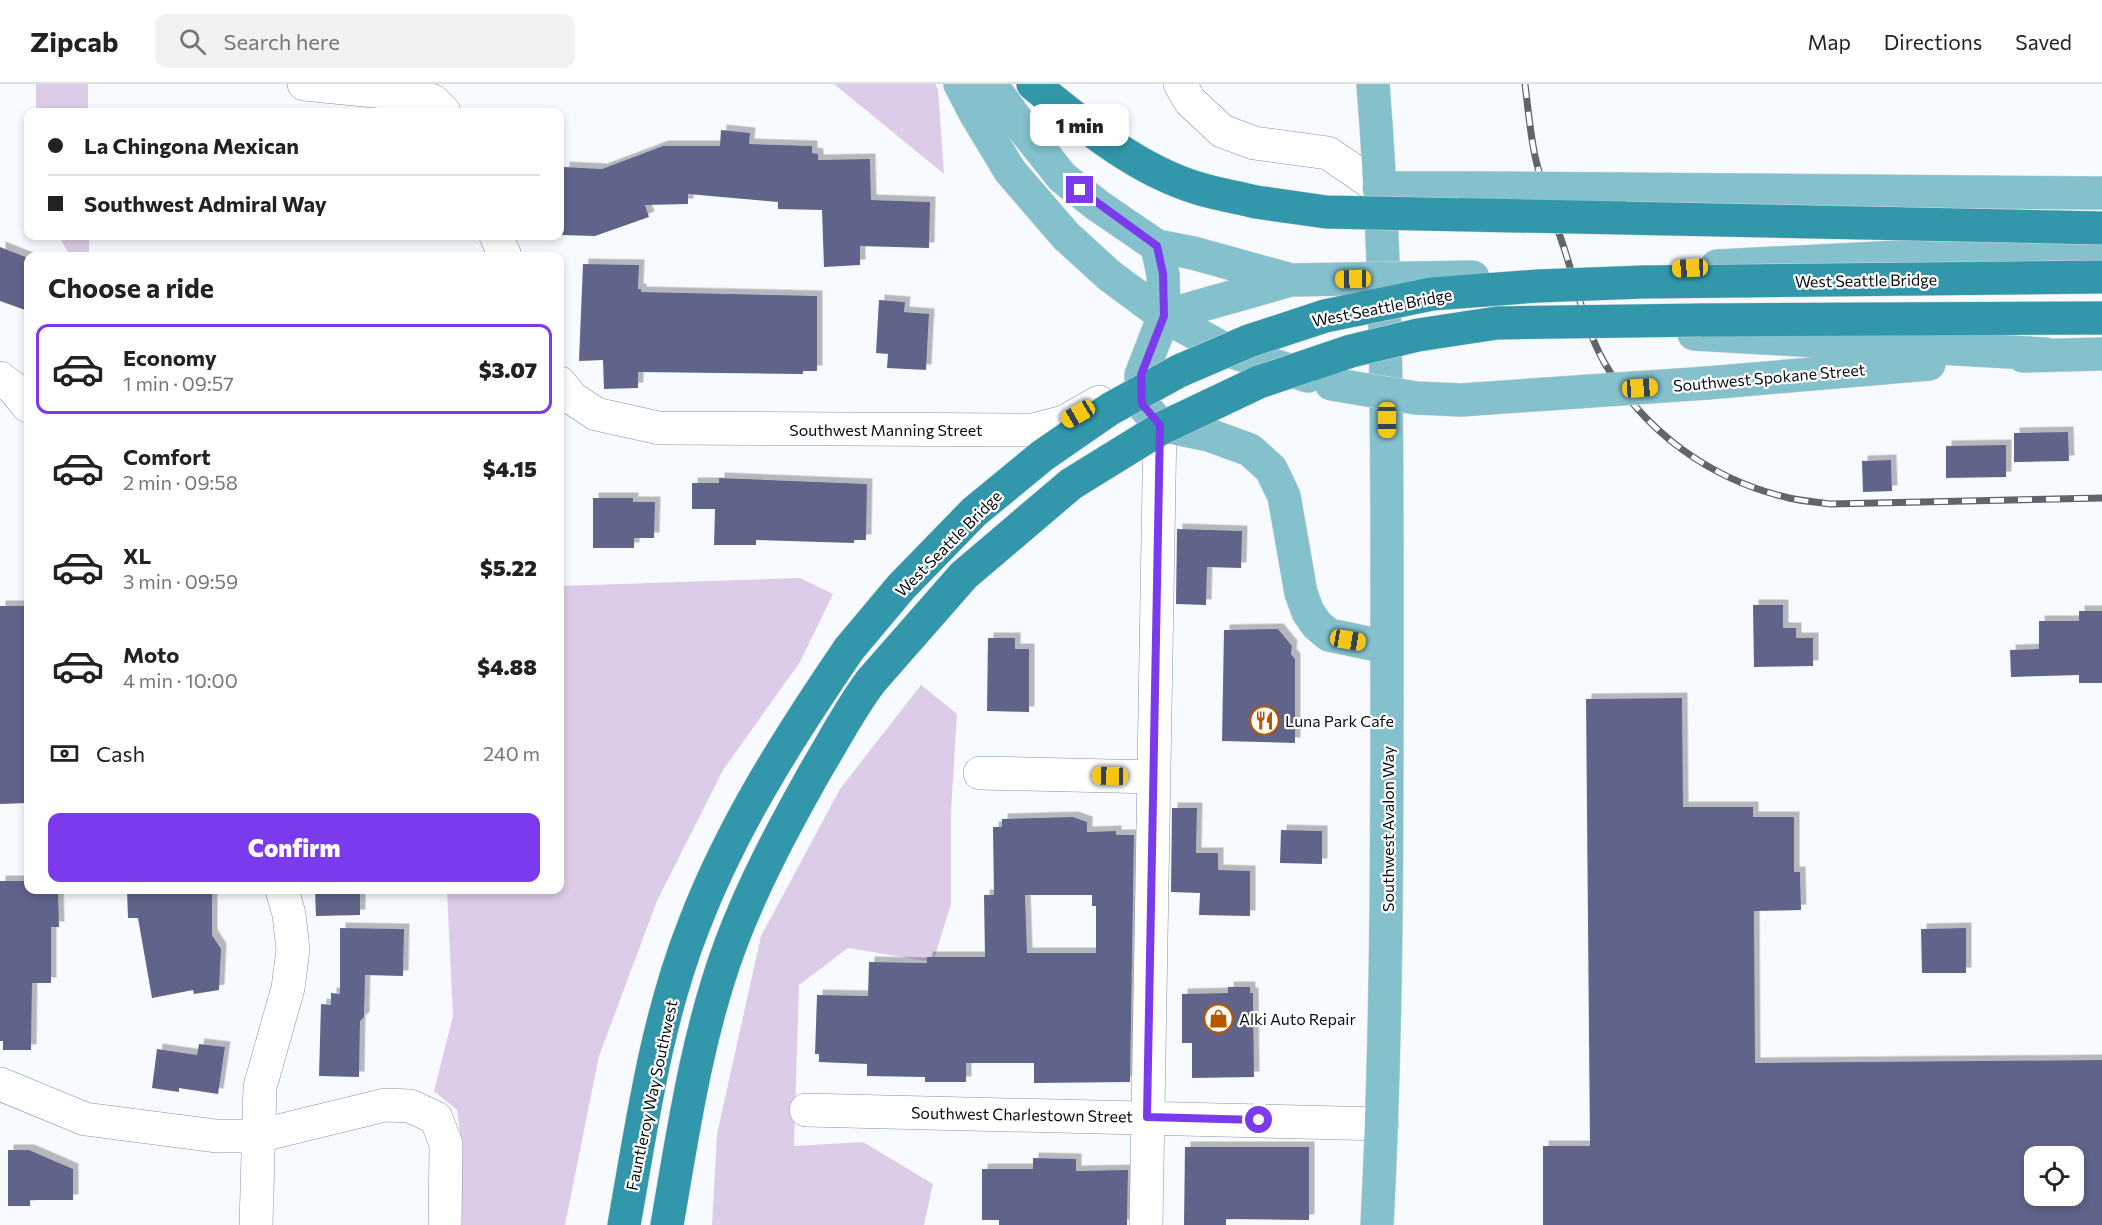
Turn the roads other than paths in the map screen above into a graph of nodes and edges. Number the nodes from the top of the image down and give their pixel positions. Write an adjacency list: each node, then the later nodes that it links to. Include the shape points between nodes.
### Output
1 (304, 84): 7 (street)
2 (960, 84): 15 (main road, Southwest Spokane Street, via 1010,171 1066,236 1110,276)
3 (991, 84): 11 (main road, via 1062,177)
4 (1033, 84): 10 (highway, bridge, via 1091,132 1156,171 1196,188 1326,212)
5 (1180, 84): 8 (street, via 1190,101 1222,132 1254,143 1328,153)
6 (1373, 84): 8 (main road, Southwest Avalon Way)
7 (442, 99)
8 (1379, 188): 9 (main road, bridge); 17 (main road, Southwest Avalon Way)
9 (2102, 193)
10 (2102, 228)
11 (1157, 246): 14 (main road); 15 (main road, via 1163,274)
12 (2102, 247): 14 (main road, bridge, via 1667,269)
13 (2102, 278): 26 (highway, West Seattle Bridge, bridge, via 1538,286 1432,294 1325,316 1249,341 1179,371 1110,409 1042,456 974,512 901,587)
14 (1291, 280): 15 (main road)
15 (1164, 316): 18 (main road, Southwest Spokane Street, bridge, via 1226,350 1331,384 1416,398 1461,400); 20 (main road)
16 (2102, 318): 38 (highway, West Seattle Bridge, bridge, via 1497,323 1418,335 1351,351 1259,382 1160,429 1071,484 964,575 871,681 851,707 790,816 729,947 691,1090)
17 (1386, 325): 18 (main road, bridge, via 1487,322); 25 (main road, Southwest Avalon Way)
18 (2045, 354): 19 (main road, Southwest Spokane Street)
19 (2102, 354)
20 (1141, 375): 22 (street, Southwest Manning Street, via 1064,422 1033,430 659,428 596,414); 24 (main road, via 1142,404)
21 (0, 378): 23 (street)
22 (564, 389)
23 (24, 401)
24 (1160, 425): 25 (main road, via 1209,435 1250,450 1271,469 1284,496 1301,593 1308,612 1329,635); 28 (street)
25 (1387, 647): 33 (main road, Southwest Avalon Way)
26 (849, 649): 37 (highway, Fauntleroy Way Southwest, via 768,771 693,927 665,1014)
27 (980, 773): 28 (street)
28 (1154, 777): 32 (street)
29 (283, 894): 34 (street, via 293,950 288,988 260,1087)
30 (0, 1084): 34 (street, via 85,1119 216,1136)
31 (806, 1110): 32 (street, Southwest Charlestown Street)
32 (1147, 1117): 33 (street, Southwest Charlestown Street); 39 (street)
33 (1382, 1124): 40 (main road, Southwest Avalon Way)
34 (258, 1136): 35 (street); 36 (street, via 385,1105 410,1106 436,1118 446,1144)
35 (256, 1225)
36 (445, 1225)
37 (624, 1225)
38 (667, 1225)
39 (1146, 1225)
40 (1377, 1225)

